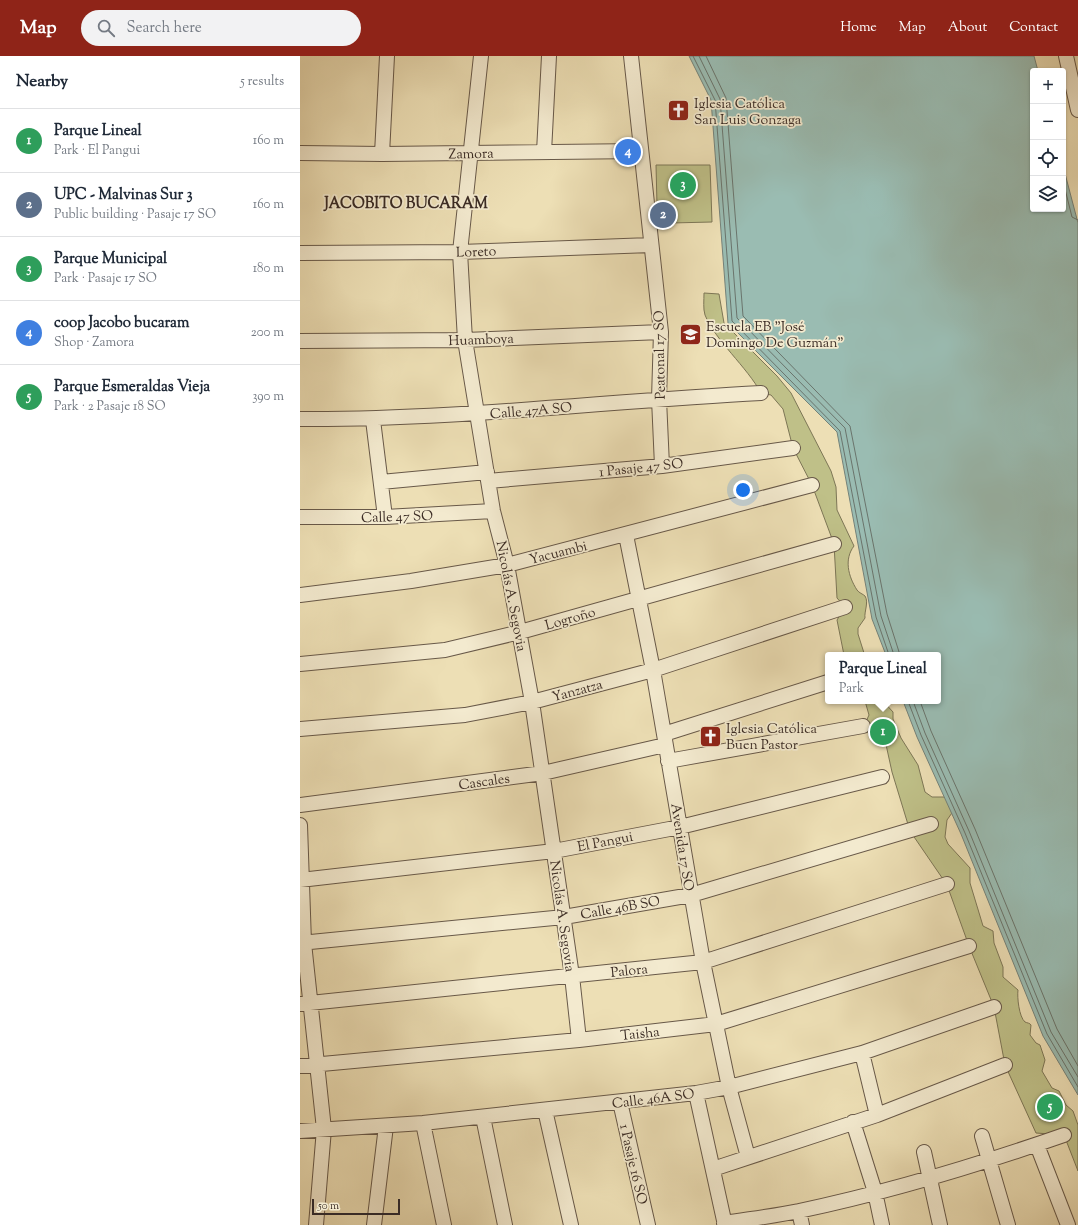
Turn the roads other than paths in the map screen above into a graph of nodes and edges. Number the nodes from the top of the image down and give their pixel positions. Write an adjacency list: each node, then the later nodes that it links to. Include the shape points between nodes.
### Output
1 (387, 56): 12 (street)
2 (481, 56): 9 (street, Nicolás A. Segovia)
3 (549, 56): 10 (street)
4 (631, 56): 8 (street, Peatonal 17 SO)
5 (1066, 56): 6 (street)
6 (1075, 87): 7 (street)
7 (1078, 110)
8 (641, 151): 10 (street, Zamora); 13 (street, Peatonal 17 SO)
9 (469, 152): 10 (street, Zamora); 12 (street, Zamora); 14 (street, Nicolás A. Segovia)
10 (544, 152)
11 (300, 153): 12 (street, Zamora)
12 (382, 154)
13 (651, 245): 14 (street, Loreto); 16 (street, Peatonal 17 SO)
14 (460, 252): 15 (street, Loreto); 17 (street, Nicolás A. Segovia)
15 (300, 253)
16 (661, 332): 17 (street, Huamboya); 20 (street, Peatonal 17 SO)
17 (465, 340): 18 (street, Huamboya); 21 (street, Nicolás A. Segovia)
18 (300, 341)
19 (761, 393): 20 (street, Calle 47A SO)
20 (659, 399): 21 (street, Calle 47A SO); 25 (street, Peatonal 17 SO)
21 (476, 414): 23 (street, Calle 47A SO); 26 (street, Nicolás A. Segovia)
22 (300, 419): 23 (street, Calle 47A SO)
23 (373, 420): 27 (street)
24 (793, 448): 25 (street, 1 Pasaje 47 SO)
25 (662, 466): 26 (street, 1 Pasaje 47 SO)
26 (488, 477): 27 (street, 1 Pasaje 47 SO); 29 (street, Nicolás A. Segovia)
27 (380, 482): 31 (street)
28 (812, 485): 32 (street, Yacuambi)
29 (493, 511): 31 (street, Calle 47 SO); 34 (street, Nicolás A. Segovia)
30 (300, 517): 31 (street, Calle 47 SO)
31 (385, 517)
32 (626, 535): 34 (street, Yacuambi); 36 (street, Avenida 17 SO)
33 (834, 544): 36 (street, Logroño)
34 (507, 565): 35 (street, Yacuambi, via 411,581); 38 (street, Nicolás A. Segovia)
35 (300, 595)
36 (638, 599): 38 (street, Logroño); 40 (street, Avenida 17 SO)
37 (845, 607): 40 (street, Yanzatza)
38 (520, 632): 39 (street, Logroño, via 445,650); 42 (street, Nicolás A. Segovia)
39 (300, 664)
40 (653, 670): 42 (street, Yanzatza); 45 (street, Avenida 17 SO)
41 (825, 683): 45 (street, Cascales)
42 (532, 702): 44 (street, Yanzatza, via 465,715); 47 (street, Nicolás A. Segovia)
43 (864, 726): 46 (street)
44 (300, 729)
45 (664, 739): 46 (street, Avenida 17 SO); 47 (street, Cascales)
46 (668, 761): 52 (street, Avenida 17 SO)
47 (543, 773): 49 (street, Cascales); 53 (street, Nicolás A. Segovia)
48 (882, 777): 52 (street, El Pangui)
49 (300, 805)
50 (932, 824): 56 (street, Calle 46B SO)
51 (300, 825): 54 (street)
52 (680, 827): 53 (street, El Pangui); 56 (street, Avenida 17 SO)
53 (554, 851): 54 (street, El Pangui); 57 (street, Nicolás A. Segovia)
54 (301, 880): 58 (street)
55 (947, 884): 60 (street, Palora)
56 (691, 895): 57 (street, Calle 46B SO); 60 (street, Avenida 17 SO)
57 (564, 917): 58 (street, Calle 46B SO); 61 (street, Nicolás A. Segovia)
58 (302, 943): 62 (street)
59 (969, 946): 64 (street, Taisha)
60 (704, 962): 61 (street, Palora); 64 (street, Avenida 17 SO)
61 (572, 976): 62 (street, Palora); 65 (street, Nicolás A. Segovia)
62 (306, 1004): 67 (street)
63 (994, 1007): 66 (street, Calle 46A SO)
64 (716, 1024): 65 (street, Taisha); 70 (street, Avenida 17 SO)
65 (579, 1040): 67 (street, Taisha)
66 (862, 1053): 70 (street, Calle 46A SO); 74 (street)
67 (316, 1064): 69 (street, Taisha); 79 (street)
68 (1005, 1065): 74 (street)
69 (300, 1066)
70 (728, 1087): 71 (street, Calle 46A SO); 85 (street, Avenida 17 SO)
71 (696, 1093): 72 (street, Calle 46A SO); 87 (street)
72 (620, 1102): 73 (street, Calle 46A SO); 97 (street, 1 Pasaje 16 SO)
73 (545, 1110): 75 (street, Calle 46A SO); 96 (street)
74 (877, 1115): 76 (street)
75 (483, 1117): 77 (street, Calle 46A SO); 95 (street)
76 (853, 1122): 85 (street); 89 (street)
77 (423, 1123): 78 (street, Calle 46A SO); 94 (street)
78 (386, 1126): 79 (street, Calle 46A SO); 93 (street)
79 (324, 1129): 80 (street, Calle 46A SO); 92 (street)
80 (300, 1130)
81 (1064, 1135): 83 (street)
82 (982, 1136): 86 (street)
83 (1037, 1144): 86 (street); 102 (street)
84 (924, 1152): 88 (street)
85 (748, 1157): 87 (street)
86 (989, 1161): 88 (street); 101 (street)
87 (713, 1169): 91 (street)
88 (930, 1177): 89 (street); 100 (street)
89 (875, 1192): 90 (street); 99 (street)
90 (799, 1211): 91 (street); 98 (street)
91 (725, 1224)
92 (316, 1225)
93 (374, 1225)
94 (444, 1225)
95 (505, 1225)
96 (571, 1225)
97 (648, 1225)
98 (802, 1225)
99 (882, 1225)
100 (940, 1225)
101 (1008, 1225)
102 (1068, 1225)

